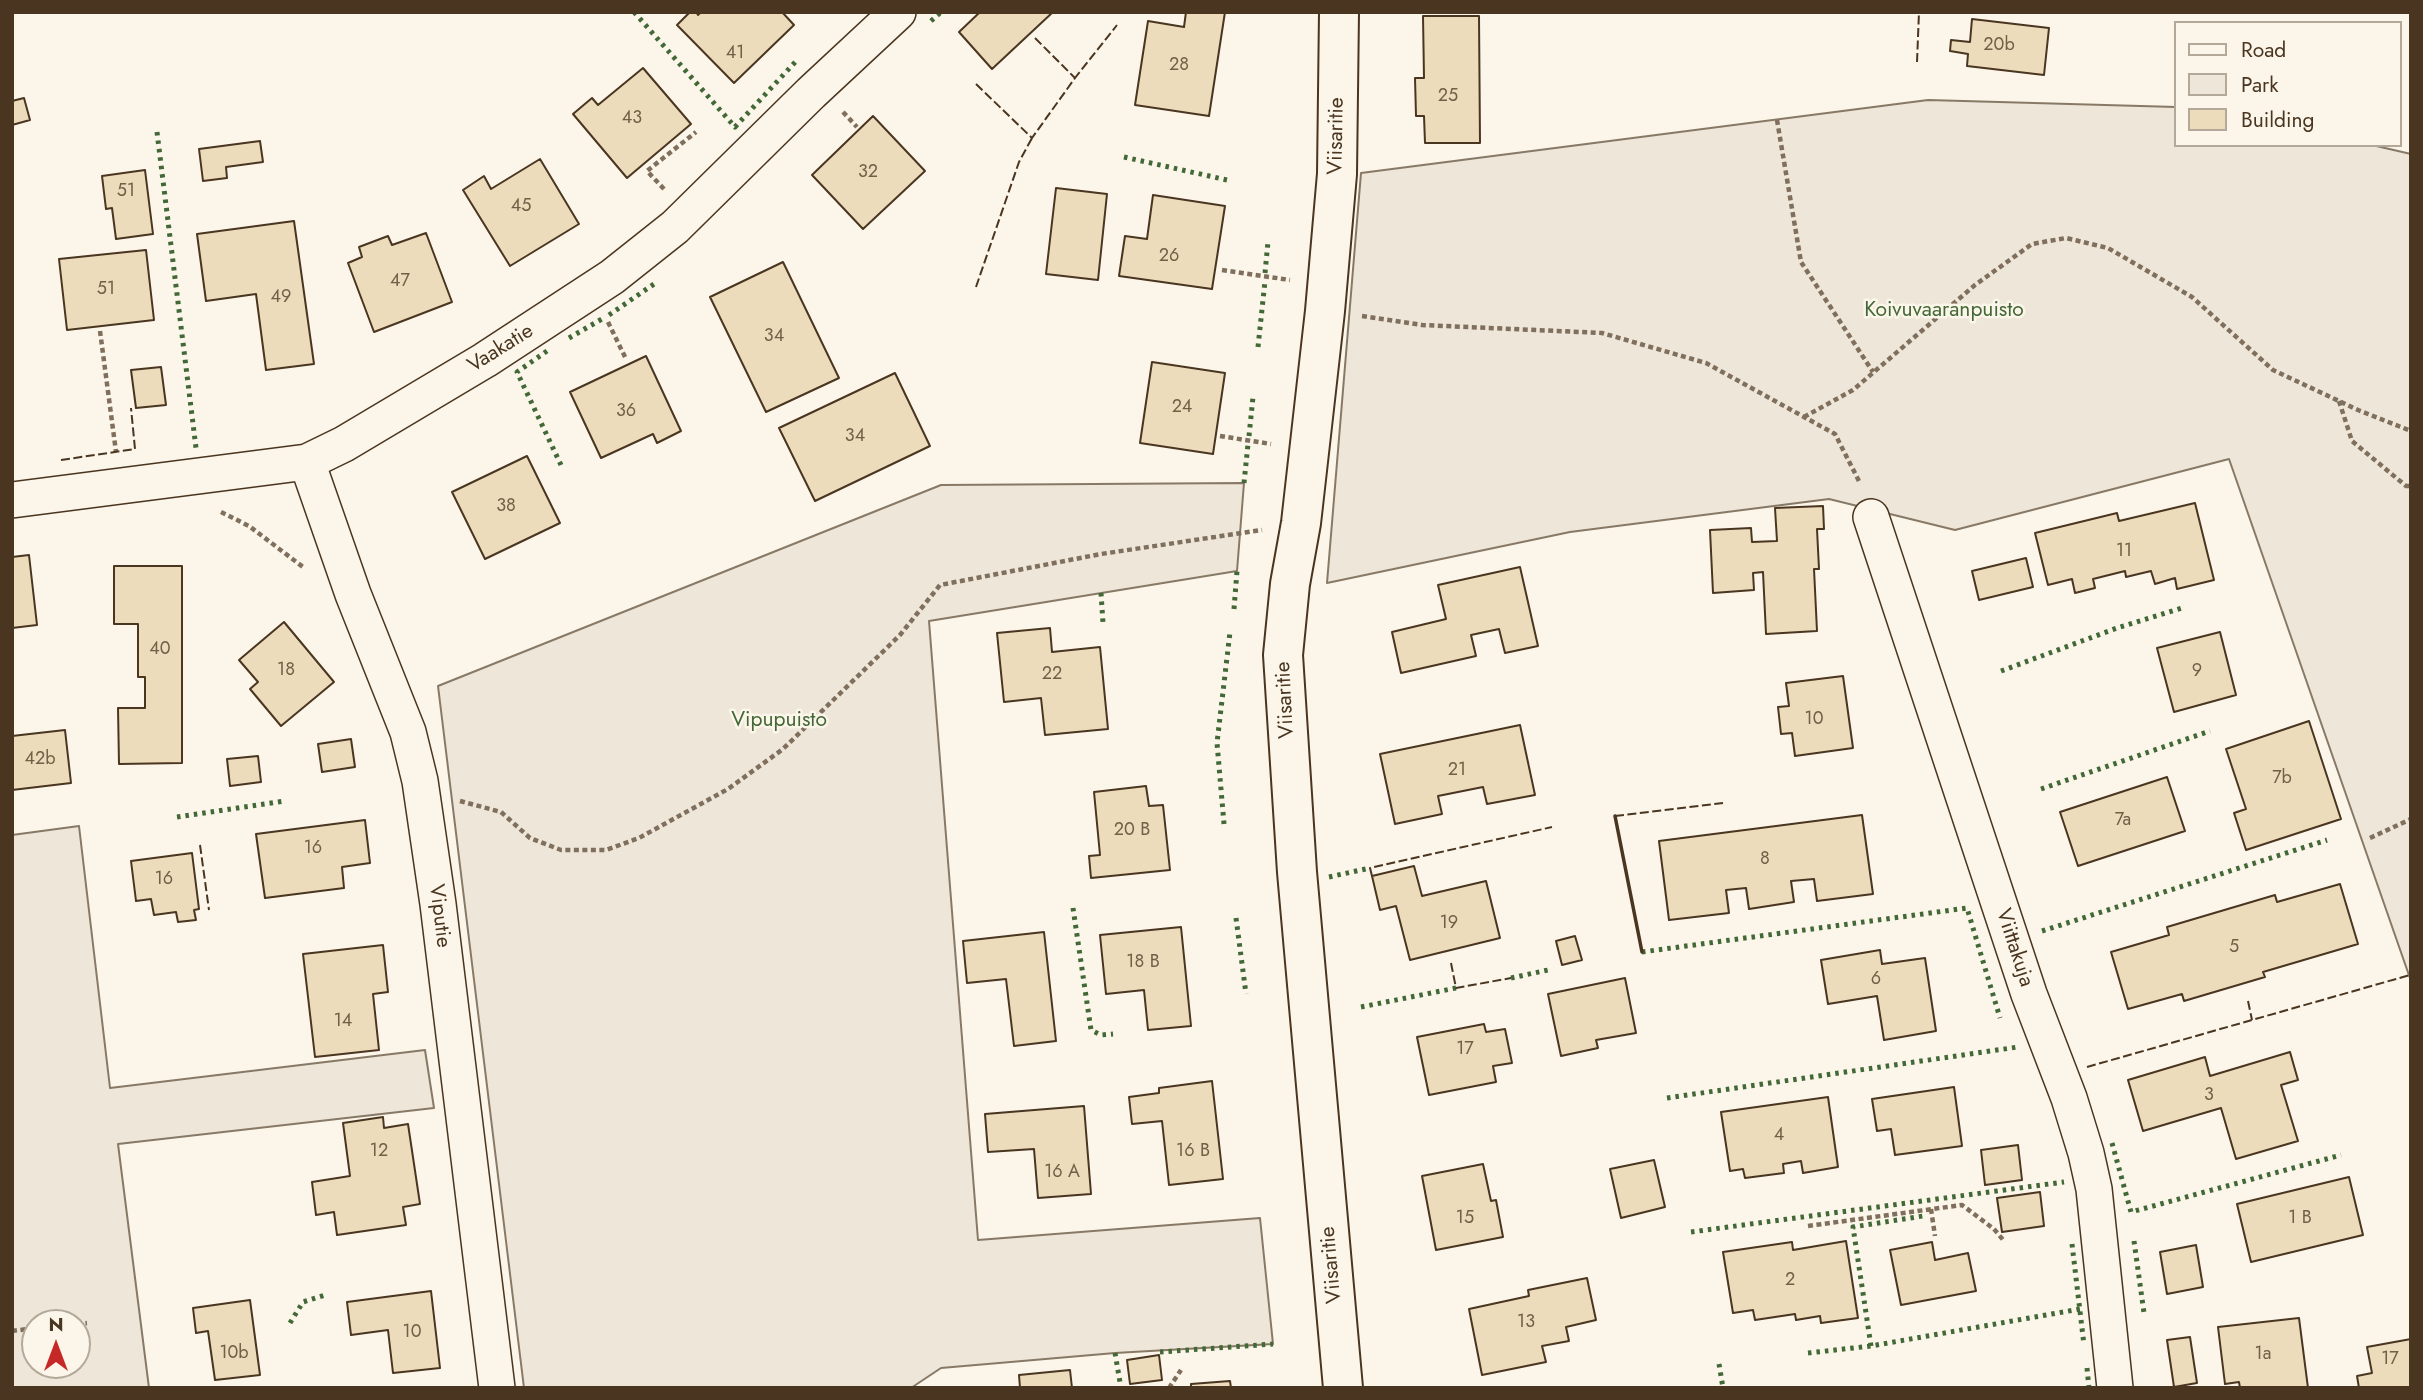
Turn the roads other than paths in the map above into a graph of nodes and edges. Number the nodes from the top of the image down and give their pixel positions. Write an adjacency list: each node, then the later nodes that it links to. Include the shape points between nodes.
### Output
1 (898, 12): 3 (street, Vaakatie, via 688,215 606,281 485,360)
2 (1339, 12): 7 (street, Viisaritie, via 1337,174 1283,667)
3 (307, 462): 4 (street, Vaakatie); 6 (street, Viputie, via 408,732 420,780)
4 (12, 500)
5 (1871, 517): 8 (street, Viittakuja, via 2086,1153 2094,1189)
6 (497, 1388)
7 (1343, 1388)
8 (2115, 1388)

